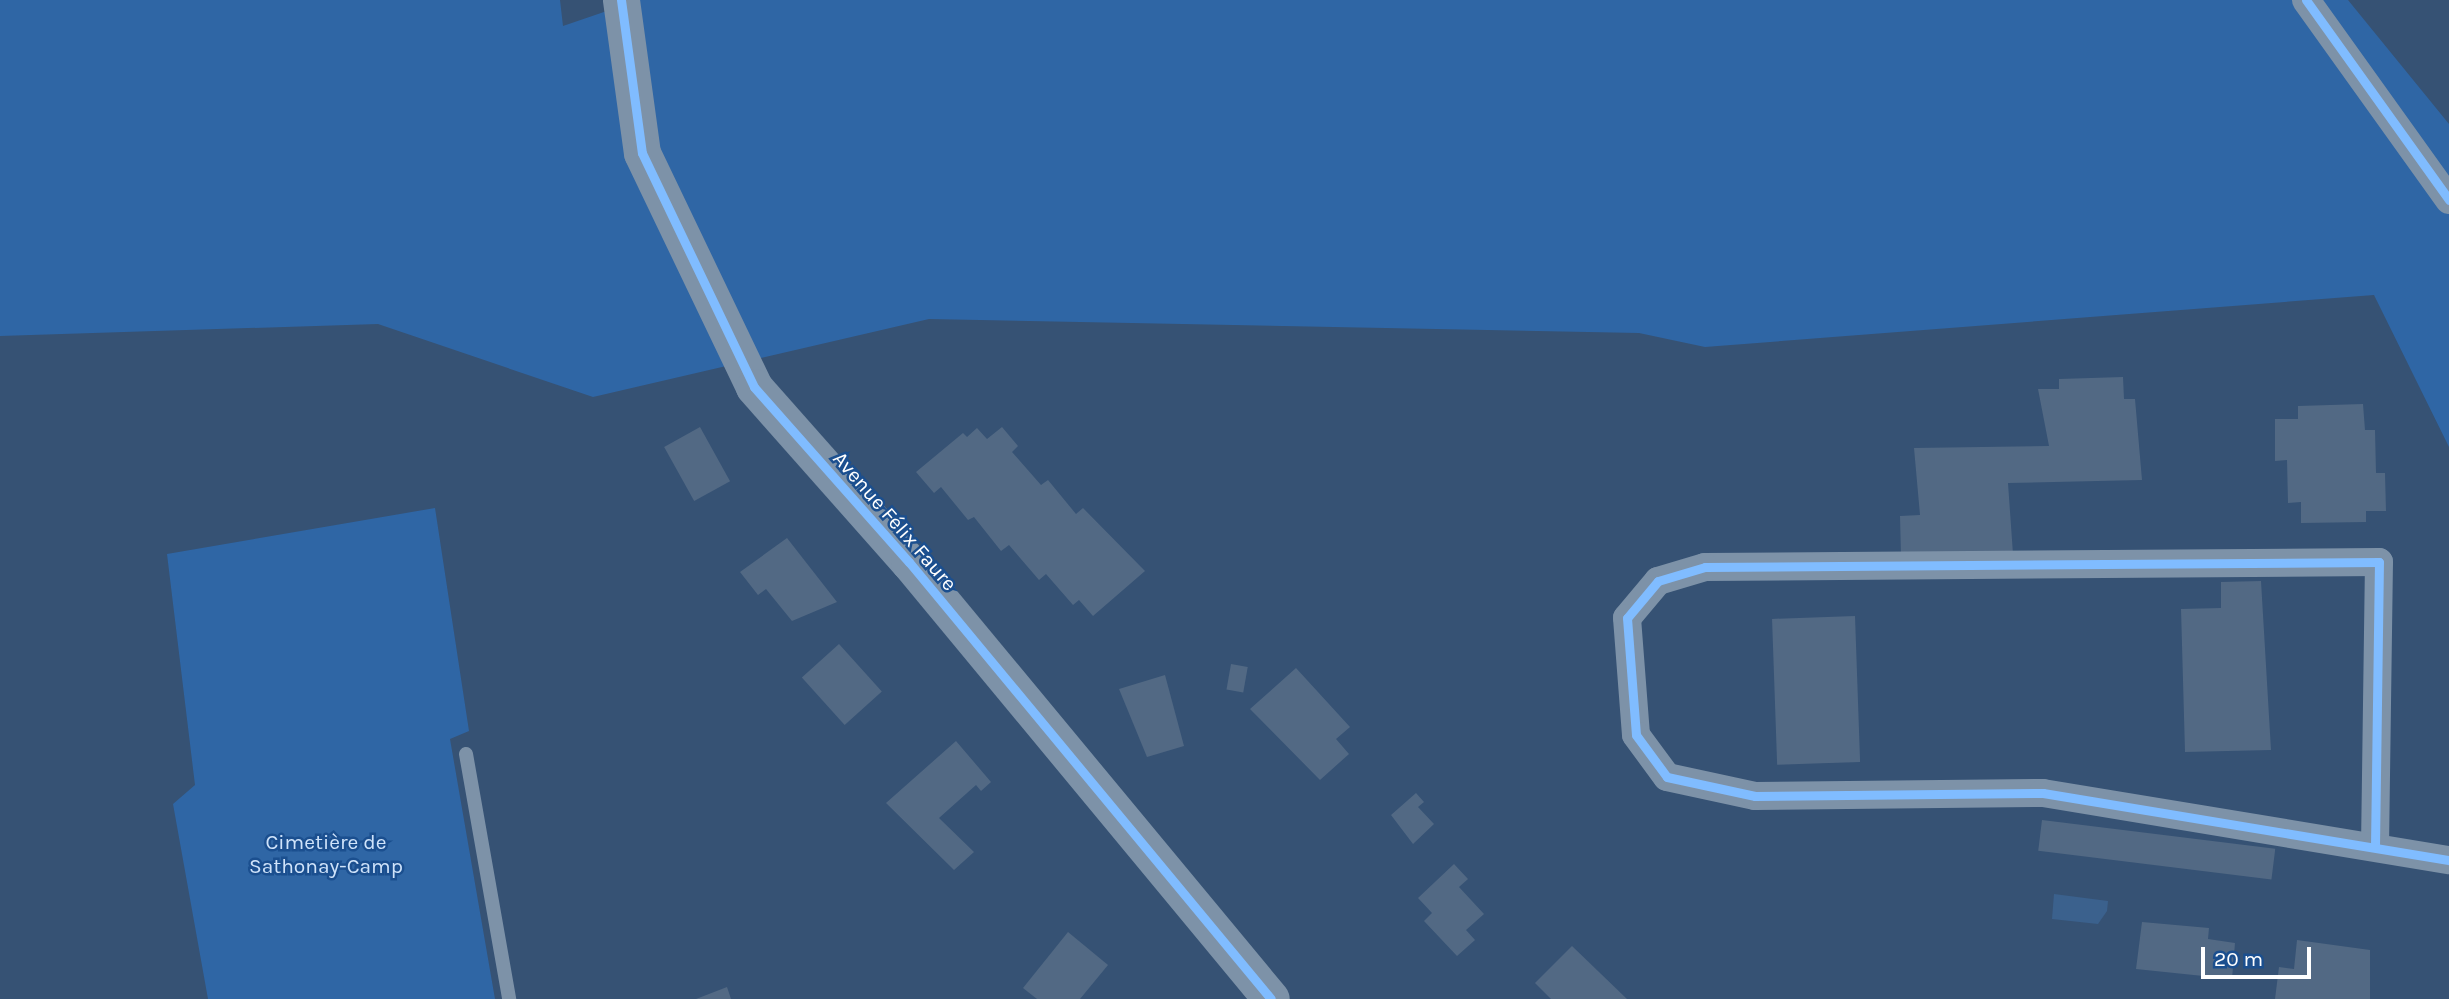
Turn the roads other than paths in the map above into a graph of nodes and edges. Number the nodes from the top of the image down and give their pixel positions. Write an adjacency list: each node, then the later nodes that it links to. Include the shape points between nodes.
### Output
1 (621, 0): 8 (street, Avenue Félix Faure, via 642,153 754,387 909,562)
2 (2306, 0): 3 (street)
3 (2449, 200)
4 (466, 754): 7 (lane)
5 (2375, 847): 5 (street, via 2043,793 1755,796 1667,777 1636,735 1627,618 1658,581 1704,566 2379,562); 6 (street)
6 (2449, 860)
7 (509, 999)
8 (1271, 999)

